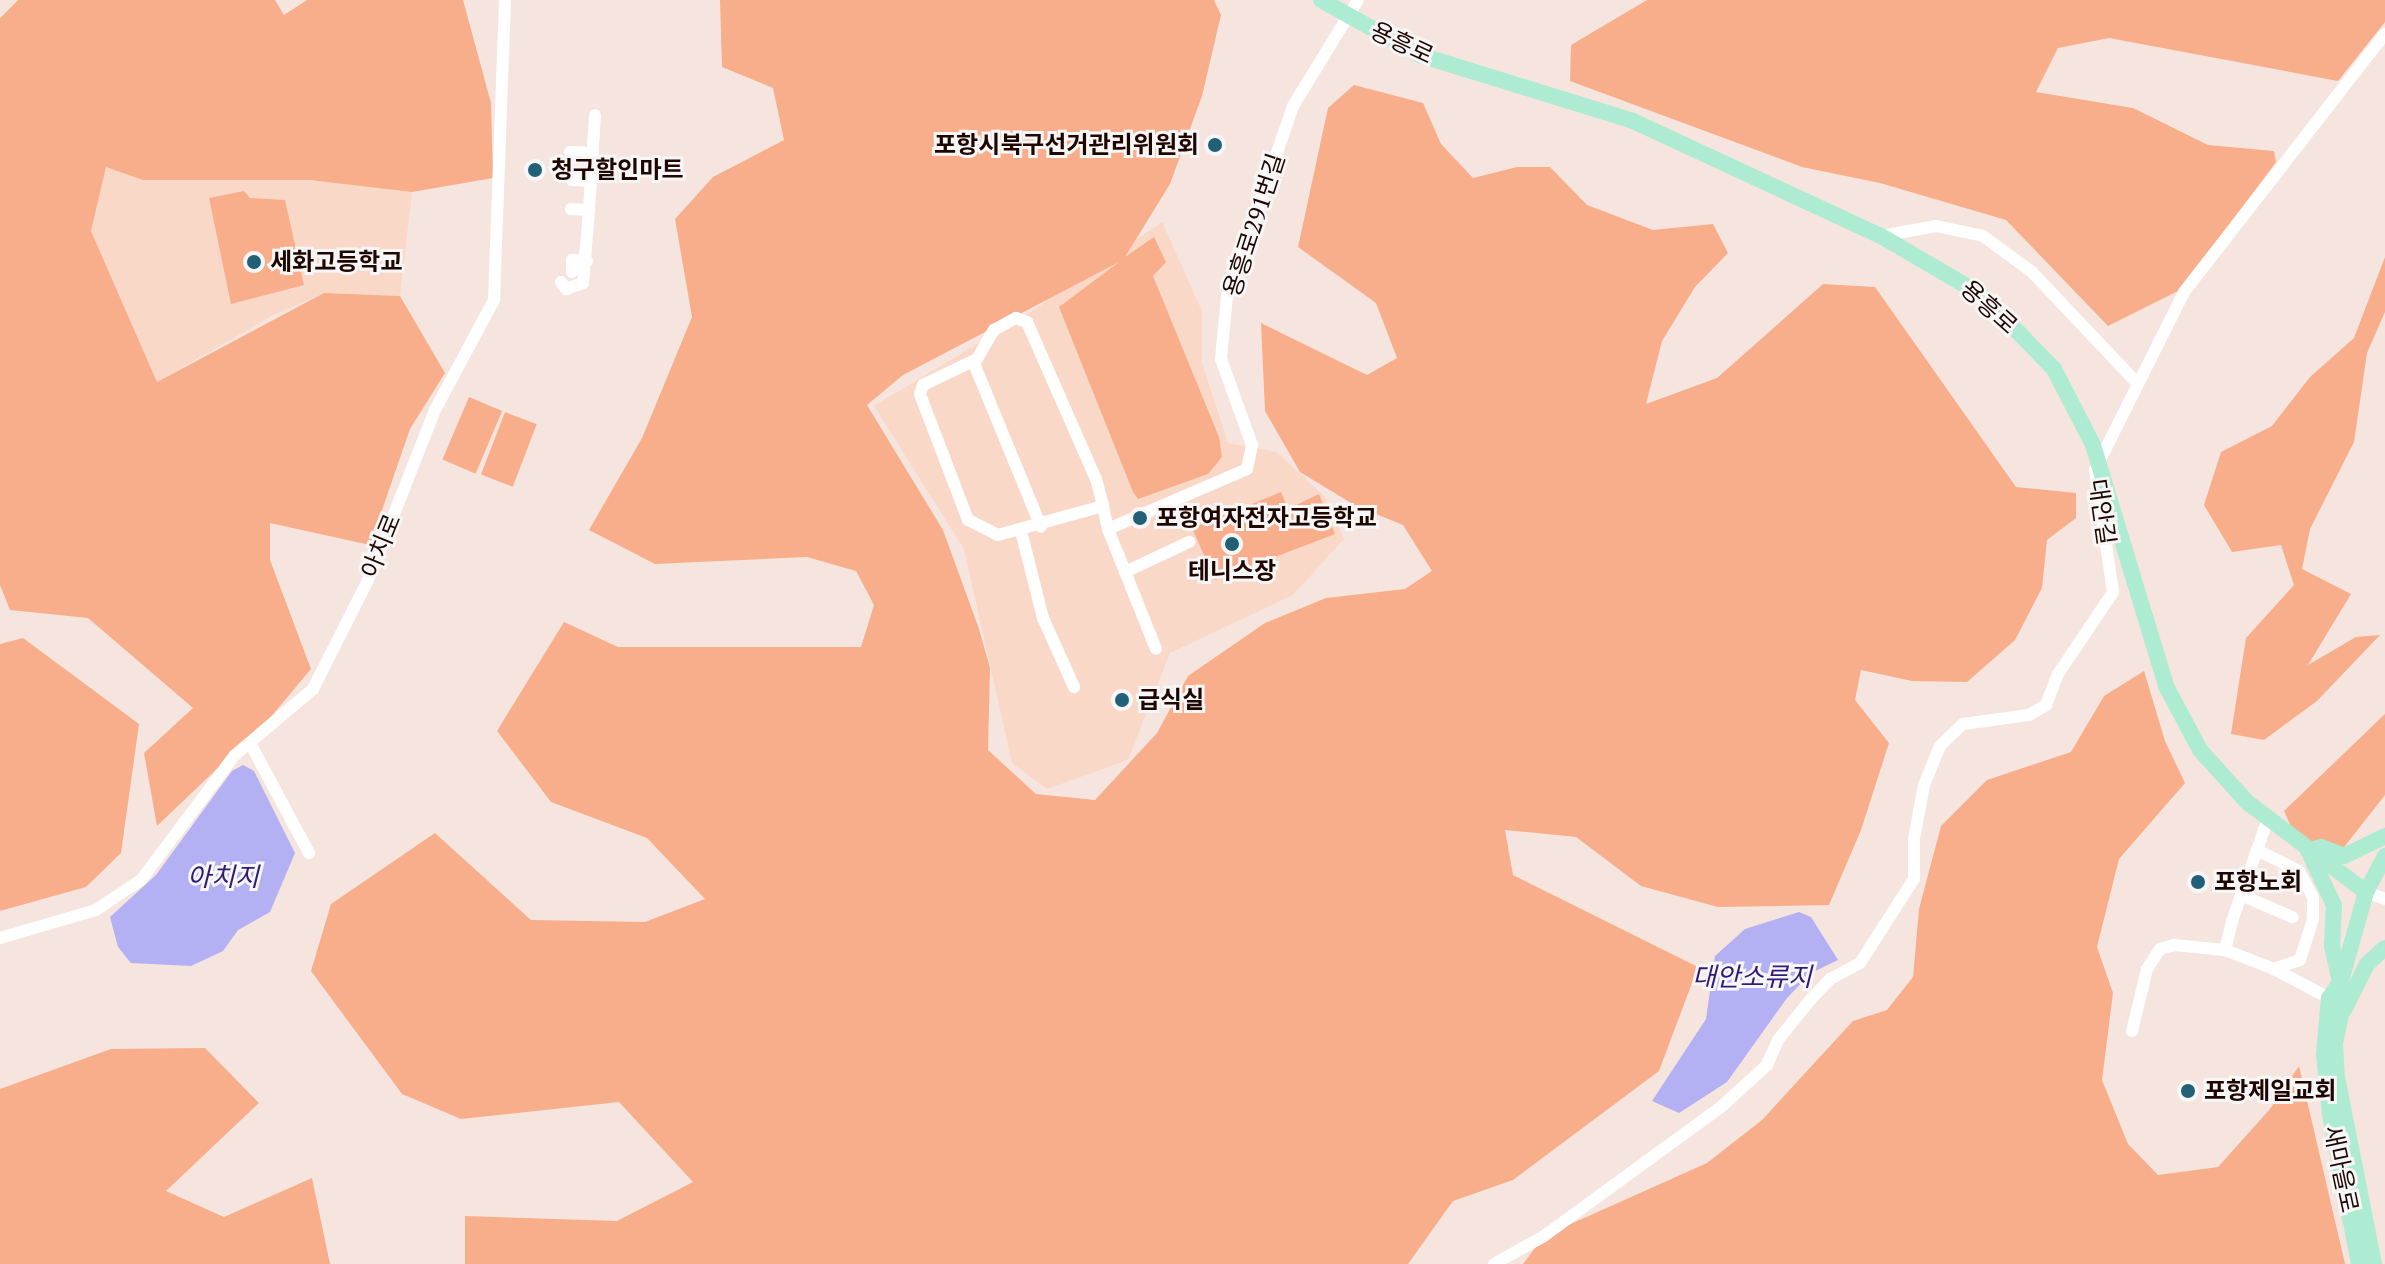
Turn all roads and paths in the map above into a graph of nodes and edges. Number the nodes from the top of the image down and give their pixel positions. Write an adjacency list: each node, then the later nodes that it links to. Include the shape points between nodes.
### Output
1 (505, 0): 29 (street, 아치로, via 494,300 435,410 368,580 313,689)
2 (1321, 0): 4 (main road, 용흥로)
3 (1358, 0): 4 (street, 용흥로291번길)
4 (1344, 16): 13 (main road, 용흥로, via 1420,55 1633,121); 23 (street, 용흥로291번길, via 1293,106 1227,296 1221,359 1252,445 1247,469)
5 (2385, 34): 20 (street, 대안길, via 2184,292)
6 (595, 115): 8 (street)
7 (570, 152): 8 (street)
8 (593, 153): 10 (street)
9 (572, 180): 10 (street)
10 (591, 181): 12 (street)
11 (571, 209): 12 (street)
12 (589, 210): 15 (street)
13 (1881, 236): 20 (street, via 1936,226 1983,236 2032,272); 30 (main road, 용흥로, via 1982,295 2054,369 2093,445 2166,686 2200,750)
14 (571, 238): 15 (street)
15 (587, 238): 16 (street)
16 (587, 261): 17 (street, via 572,260); 18 (street, via 583,283 566,289)
17 (572, 272)
18 (561, 282)
19 (973, 361): 21 (street, via 994,330 1016,318 1027,322); 22 (street); 24 (street, via 923,385 920,394 968,520 998,535)
20 (2138, 384): 48 (street, 대안길, via 2095,470 2113,592 2058,674 2046,705 2029,715 1963,724 1940,746 1924,785 1914,839 1914,879 1860,963 1830,979 1778,1040 1767,1065 1722,1106 1544,1236)
21 (1103, 506): 22 (street); 23 (street)
22 (1041, 527): 24 (street)
23 (1108, 529): 26 (street)
24 (1021, 531): 28 (street, via 1043,618)
25 (1189, 542): 26 (street)
26 (1125, 572): 27 (street)
27 (1156, 649)
28 (1074, 687)
29 (250, 743): 34 (street); 40 (street, 아치로, via 235,755 141,880 96,910)
30 (2268, 819): 32 (street); 33 (main road, 용흥로)
31 (2385, 836): 33 (main road, via 2344,856 2321,847)
32 (2257, 850): 37 (street); 43 (street, via 2299,871 2313,897 2313,919 2300,960)
33 (2308, 851): 36 (main road, 용흥로); 44 (main road, via 2334,905 2332,946)
34 (309, 853)
35 (2385, 856): 36 (main road, 새마을로)
36 (2366, 892): 38 (street, 용흥로); 44 (main road, 새마을로)
37 (2241, 895): 39 (street); 42 (street)
38 (2385, 899)
39 (2292, 917)
40 (0, 938)
41 (2385, 948): 46 (main road, via 2367,964)
42 (2225, 950): 43 (street); 47 (street, via 2174,945 2160,949 2147,969)
43 (2274, 969): 45 (street)
44 (2341, 981): 45 (main road, 새마을로); 46 (main road, 새마을로)
45 (2329, 998): 49 (main road, 새마을로, via 2324,1054 2330,1115)
46 (2342, 1015): 50 (main road, 새마을로, via 2335,1043 2337,1077)
47 (2132, 1031)
48 (1494, 1264)
49 (2359, 1264)
50 (2374, 1264)

